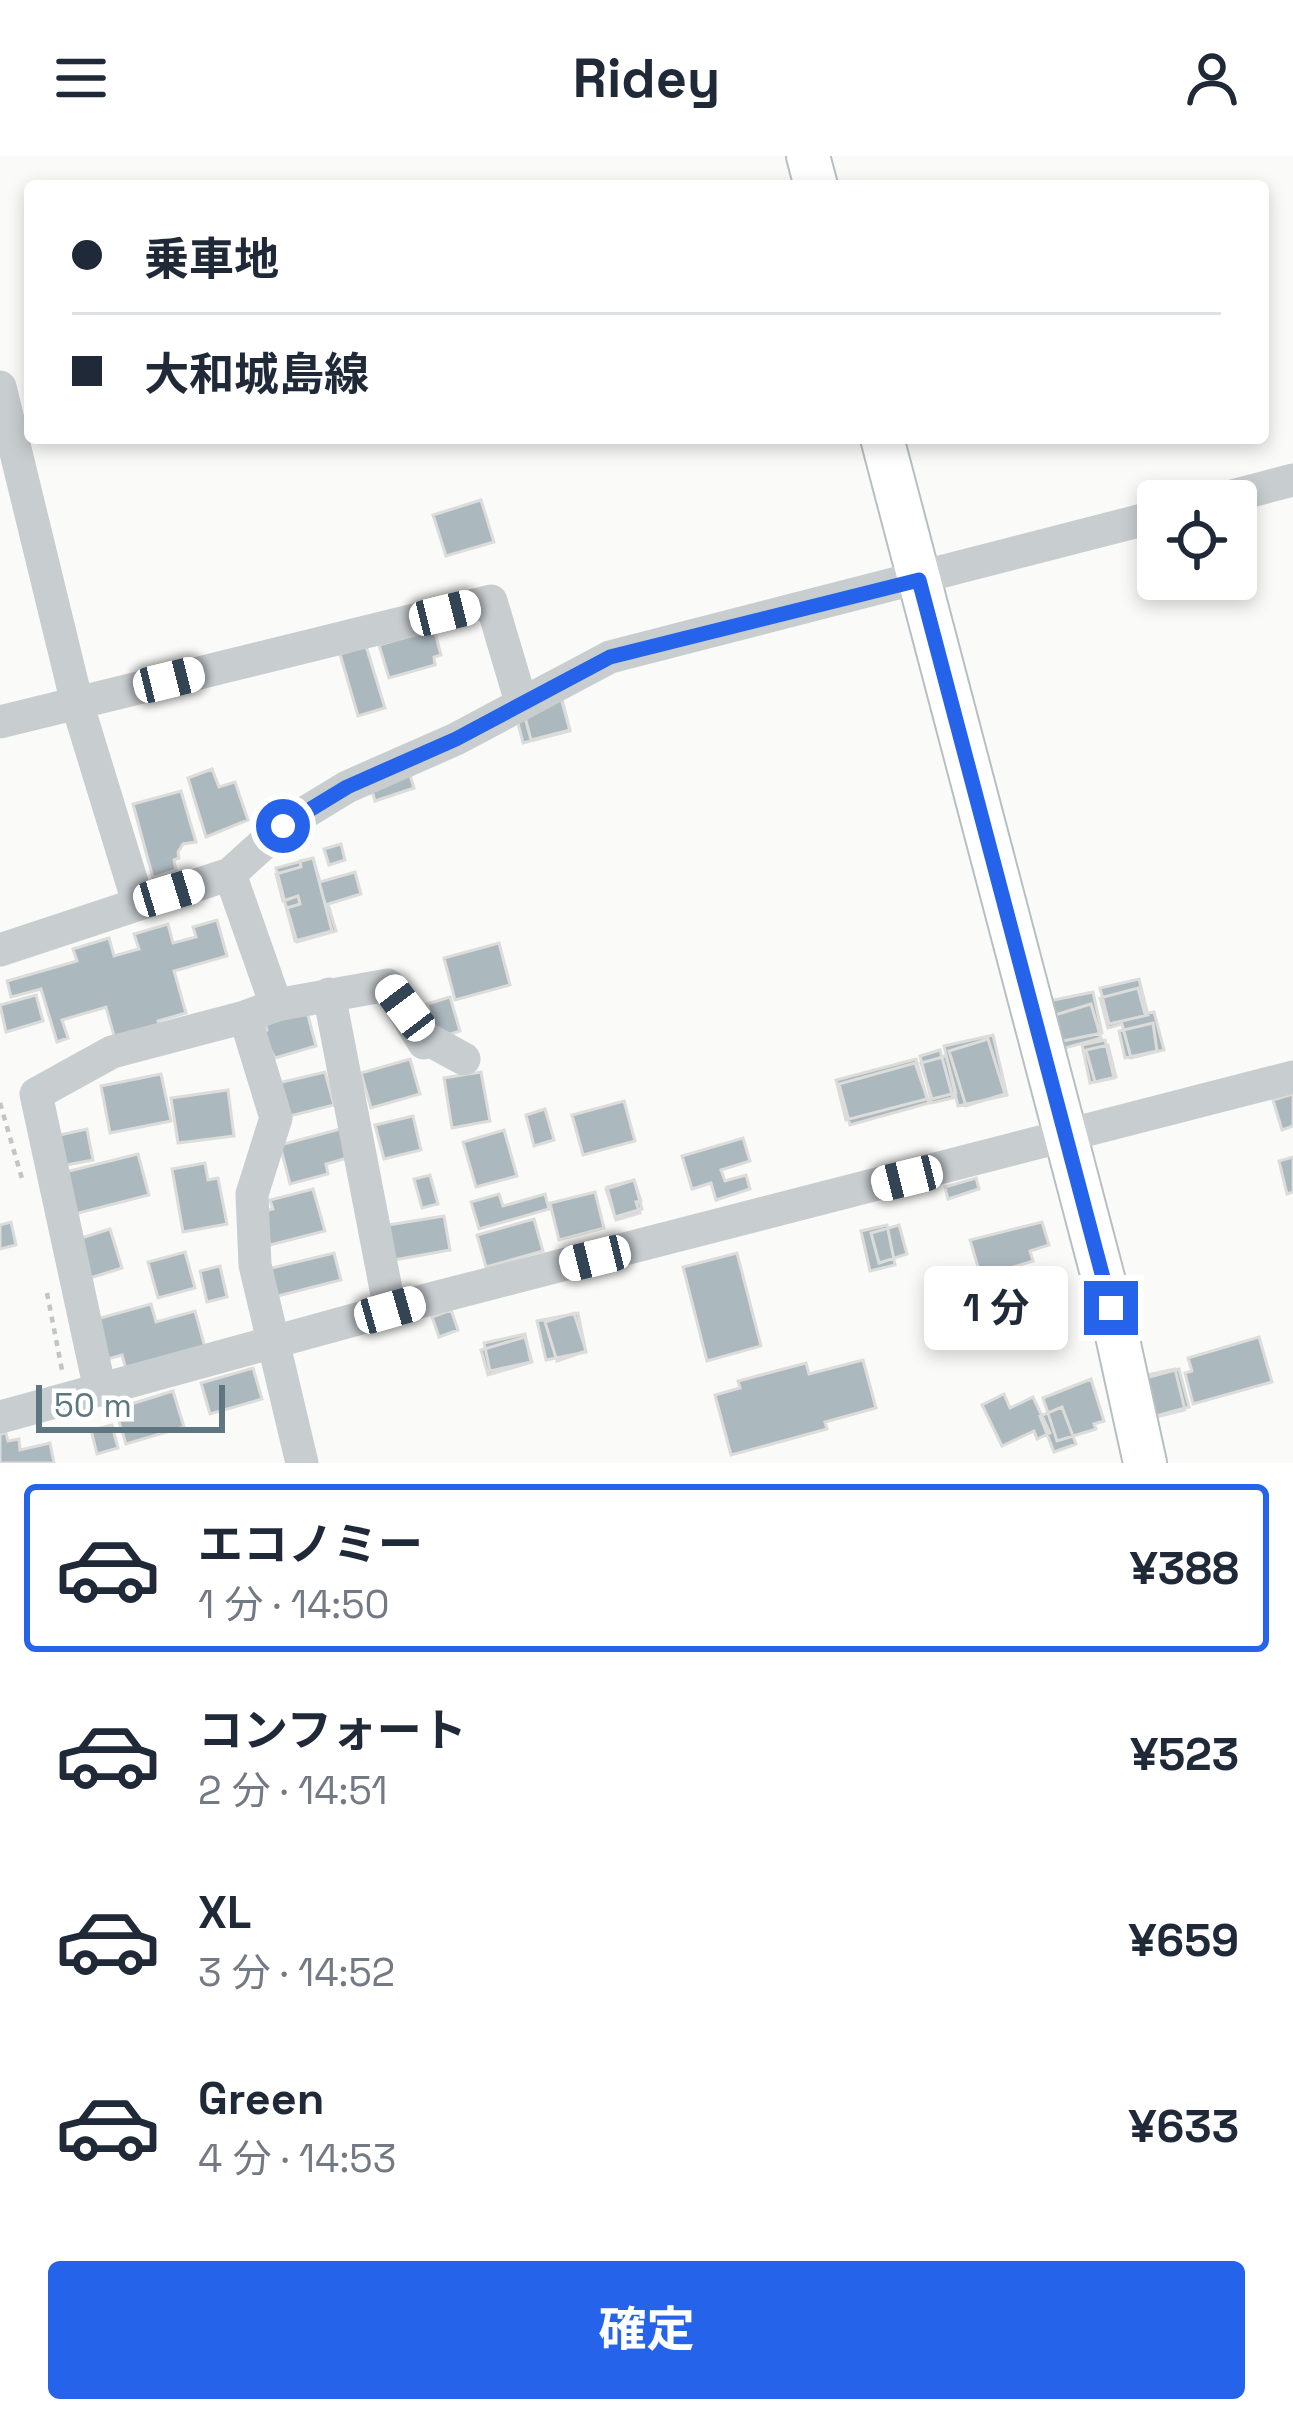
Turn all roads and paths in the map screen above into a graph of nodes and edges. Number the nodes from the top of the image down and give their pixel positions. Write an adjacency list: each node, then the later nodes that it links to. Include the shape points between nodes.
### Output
1 (0, 387): 8 (street)
2 (884, 444): 6 (main road)
3 (1293, 480): 4 (street)
4 (1257, 489)
5 (1137, 522): 6 (street)
6 (919, 580): 7 (street, via 610,657); 18 (main road)
7 (521, 702): 8 (street, via 491,601); 10 (street, via 347,787 283,826)
8 (77, 703): 9 (street); 11 (street)
9 (0, 722)
10 (230, 874): 11 (street); 14 (street)
11 (138, 902): 12 (street)
12 (0, 950)
13 (328, 994): 14 (street); 15 (street, via 388,985 424,1043); 21 (street)
14 (260, 1011): 22 (street, via 276,1118 252,1194); 23 (street, via 112,1052 36,1094)
15 (464, 1059)
16 (1293, 1077): 18 (street)
17 (0, 1103): 19 (path)
18 (1065, 1138): 21 (street); 26 (main road)
19 (29, 1202)
20 (46, 1289): 23 (path)
21 (390, 1310): 22 (street)
22 (271, 1344): 23 (street); 25 (street)
23 (84, 1395): 24 (street)
24 (0, 1418)
25 (302, 1463)
26 (1145, 1463)

